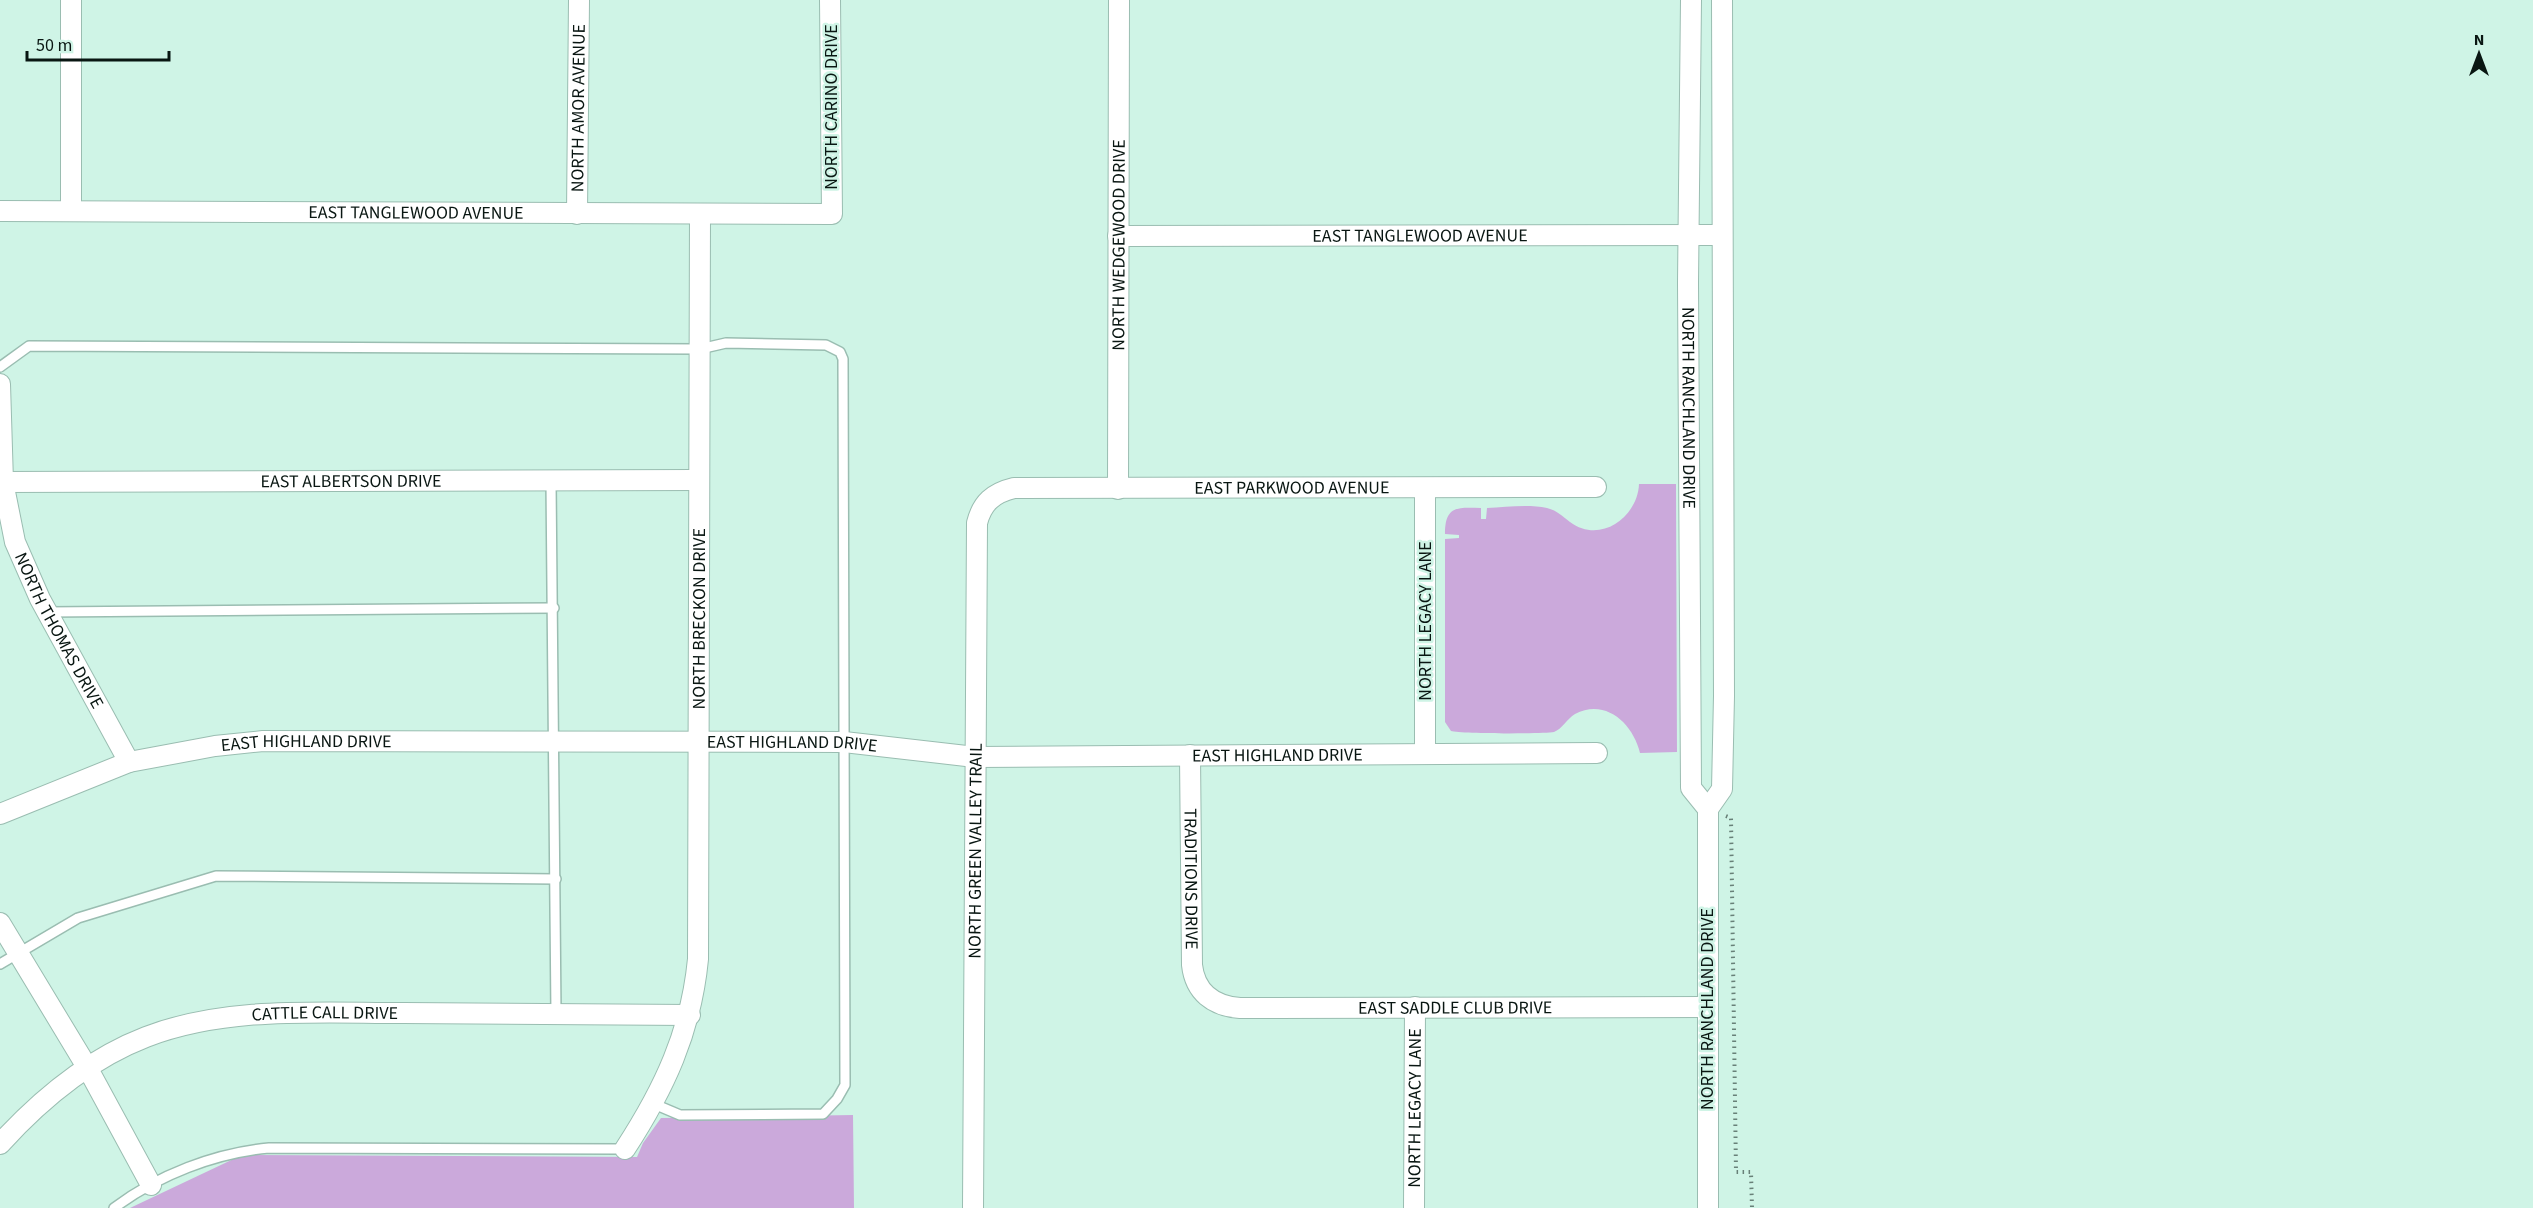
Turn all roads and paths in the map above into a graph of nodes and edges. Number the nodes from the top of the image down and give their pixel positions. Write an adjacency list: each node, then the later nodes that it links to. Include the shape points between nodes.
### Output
1 (71, 0): 8 (street)
2 (579, 0): 9 (street, NORTH AMOR AVENUE)
3 (830, 0): 11 (street, NORTH CARINO DRIVE)
4 (1119, 0): 13 (street, NORTH WEDGEWOOD DRIVE)
5 (1691, 0): 14 (street, NORTH RANCHLAND DRIVE)
6 (1722, 0): 12 (street, NORTH RANCHLAND DRIVE)
7 (0, 211): 8 (street, EAST TANGLEWOOD AVENUE)
8 (71, 211): 9 (street, EAST TANGLEWOOD AVENUE)
9 (577, 214): 10 (street, EAST TANGLEWOOD AVENUE)
10 (700, 214): 11 (street, EAST TANGLEWOOD AVENUE); 15 (street, NORTH BRECKON DRIVE)
11 (832, 214)
12 (1721, 235): 14 (street, EAST TANGLEWOOD AVENUE); 35 (street, NORTH RANCHLAND DRIVE, via 1724,730 1722,789)
13 (1118, 236): 14 (street, EAST TANGLEWOOD AVENUE); 23 (street, NORTH WEDGEWOOD DRIVE)
14 (1688, 236): 35 (street, NORTH RANCHLAND DRIVE, via 1691,788)
15 (700, 349): 16 (lane, via 29,346); 18 (street, NORTH BRECKON DRIVE); 28 (lane, via 726,343 826,345 840,352 843,359)
16 (0, 367)
17 (0, 384): 20 (street, NORTH THOMAS DRIVE)
18 (699, 480): 19 (street, EAST ALBERTSON DRIVE); 27 (street, NORTH BRECKON DRIVE)
19 (551, 481): 20 (street, EAST ALBERTSON DRIVE); 25 (lane)
20 (3, 482): 26 (street, NORTH THOMAS DRIVE, via 15,542)
21 (1596, 487): 22 (street, EAST PARKWOOD AVENUE)
22 (1425, 488): 23 (street, EAST PARKWOOD AVENUE); 31 (street, NORTH LEGACY LANE)
23 (1118, 489): 24 (street, EAST PARKWOOD AVENUE, via 1014,488)
24 (991, 498): 33 (street, NORTH GREEN VALLEY TRAIL, via 981,508 976,523)
25 (554, 608): 26 (lane); 29 (lane)
26 (48, 612): 34 (street, NORTH THOMAS DRIVE)
27 (697, 742): 28 (street, EAST HIGHLAND DRIVE); 29 (street, EAST HIGHLAND DRIVE); 45 (street, NORTH BRECKON DRIVE, via 698,959)
28 (844, 742): 33 (street, EAST HIGHLAND DRIVE); 47 (lane, via 845,1085 823,1114 680,1115)
29 (556, 743): 34 (street, EAST HIGHLAND DRIVE, via 262,741); 37 (lane)
30 (1597, 753): 31 (street, EAST HIGHLAND DRIVE)
31 (1425, 754): 32 (street, EAST HIGHLAND DRIVE)
32 (1190, 755): 33 (street, EAST HIGHLAND DRIVE); 41 (street, TRADITIONS DRIVE, via 1192,965 1193,977)
33 (975, 757): 52 (street, NORTH GREEN VALLEY TRAIL)
34 (129, 762): 36 (street, EAST HIGHLAND DRIVE)
35 (1708, 809): 43 (street, NORTH RANCHLAND DRIVE); 55 (path, via 1731,818 1736,1172 1751,1172)
36 (0, 814)
37 (556, 879): 39 (lane, via 216,876 78,918); 44 (lane)
38 (0, 923): 39 (street)
39 (18, 953): 40 (lane); 46 (street)
40 (0, 964)
41 (1208, 997): 42 (street, EAST SADDLE CLUB DRIVE, via 1216,1003 1240,1008)
42 (1415, 1007): 43 (street, EAST SADDLE CLUB DRIVE); 53 (street, NORTH LEGACY LANE)
43 (1707, 1007): 54 (street, NORTH RANCHLAND DRIVE)
44 (556, 1014): 45 (street, CATTLE CALL DRIVE); 46 (street, CATTLE CALL DRIVE, via 337,1013 236,1017 146,1037)
45 (690, 1015): 47 (street, NORTH BRECKON DRIVE)
46 (87, 1067): 48 (street, CATTLE CALL DRIVE, via 25,1116); 50 (street)
47 (654, 1104): 49 (street, NORTH BRECKON DRIVE)
48 (0, 1144)
49 (625, 1149): 50 (lane, via 269,1148 220,1156)
50 (151, 1185): 51 (lane)
51 (114, 1208)
52 (973, 1208)
53 (1414, 1208)
54 (1708, 1208)
55 (1752, 1208)

